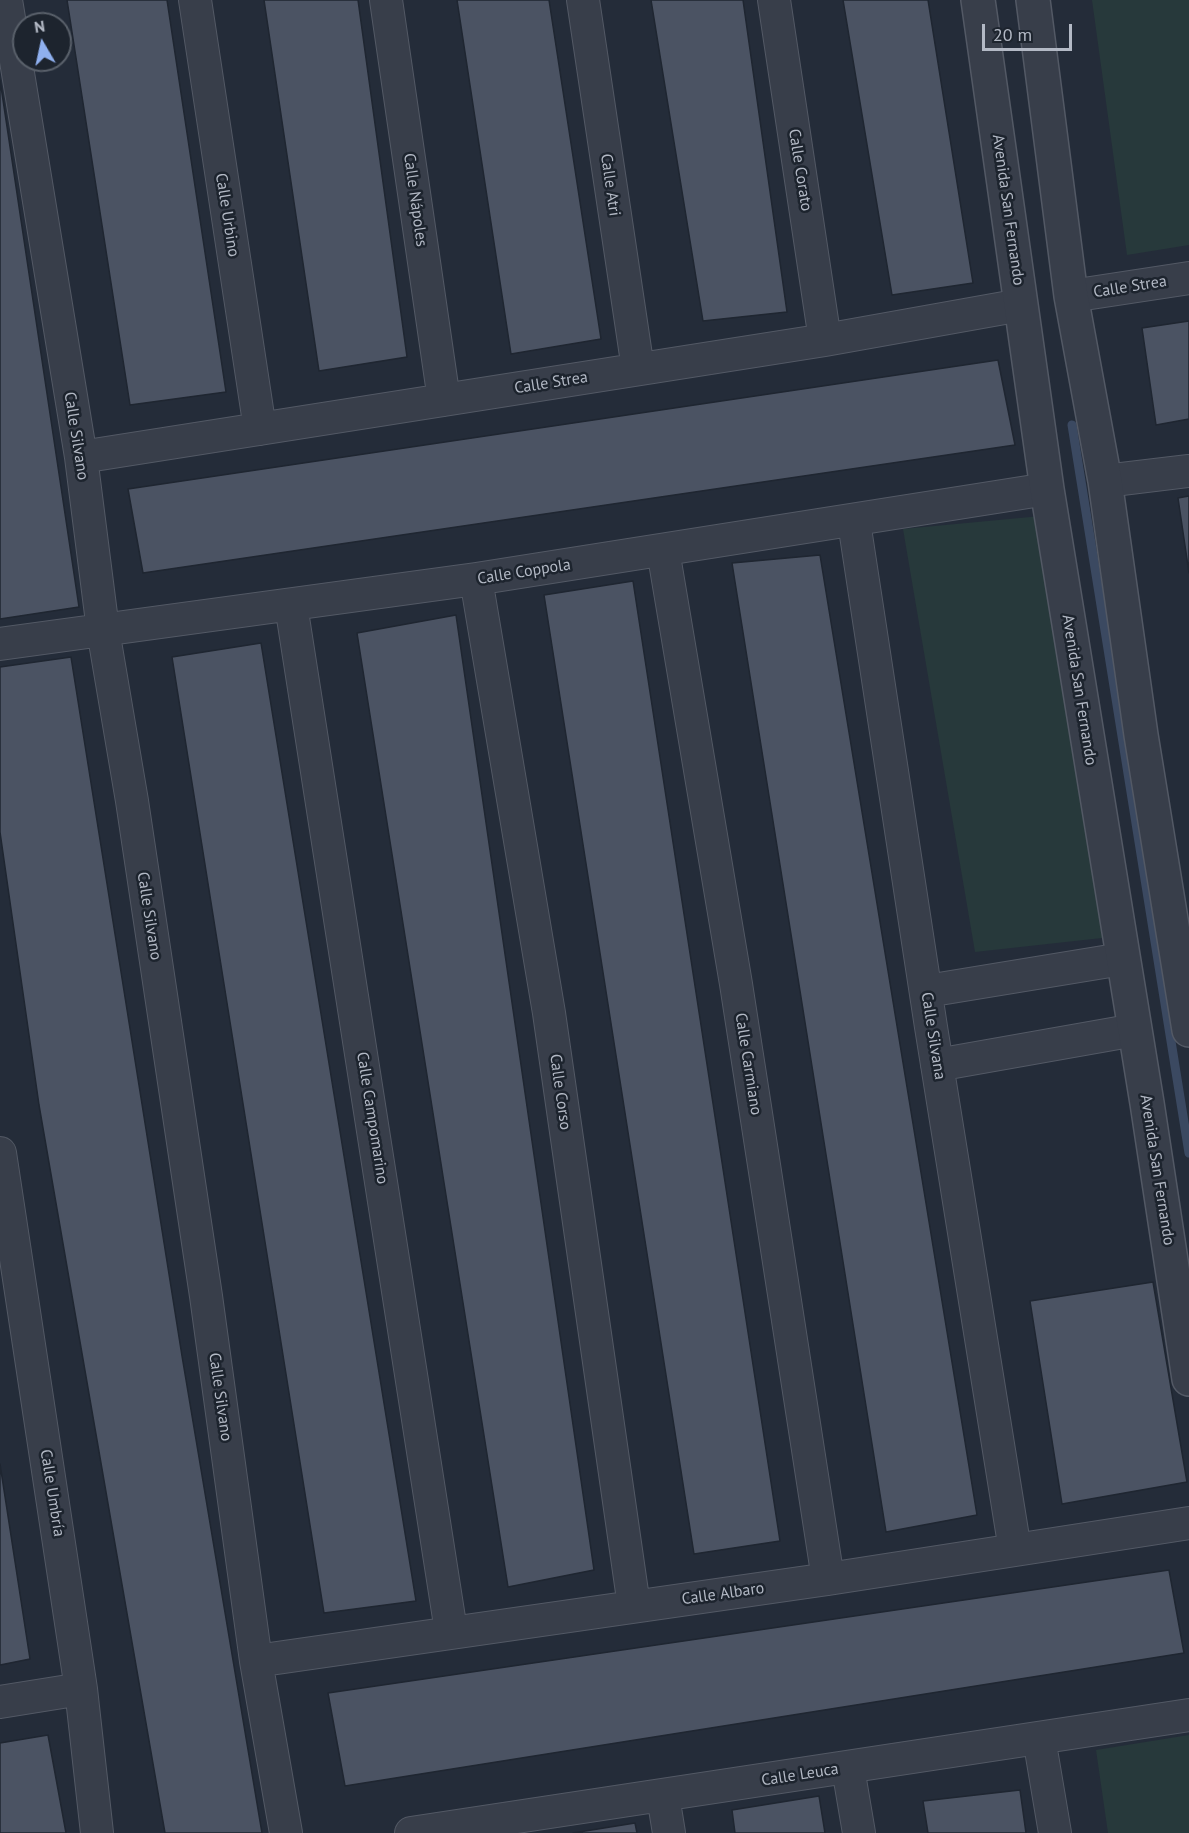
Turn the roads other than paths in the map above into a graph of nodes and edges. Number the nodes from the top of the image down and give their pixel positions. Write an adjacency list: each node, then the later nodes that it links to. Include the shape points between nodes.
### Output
1 (6, 0): 17 (street, Calle Silvano)
2 (195, 0): 16 (street, Calle Urbino)
3 (386, 0): 15 (street, Calle Nápoles)
4 (583, 0): 14 (street, Calle Atri)
5 (774, 0): 13 (street, Calle Corato)
6 (978, 0): 9 (street, Avenida San Fernando)
7 (1033, 0): 8 (street)
8 (1053, 161): 9 (street); 11 (street)
9 (1003, 169): 12 (street, Avenida San Fernando)
10 (1189, 278): 11 (street, Calle Strea)
11 (1071, 296): 19 (street)
12 (1021, 305): 13 (street, Calle Strea); 20 (street, Avenida San Fernando)
13 (825, 340): 14 (street, Calle Strea)
14 (638, 369): 15 (street, Calle Strea)
15 (444, 400): 16 (street, Calle Strea)
16 (260, 429): 17 (street, Calle Strea)
17 (81, 457): 25 (street, Calle Silvano)
18 (1189, 471): 19 (street)
19 (1105, 481): 27 (street)
20 (1047, 489): 21 (street, Calle Coppola); 28 (street, Avenida San Fernando)
21 (854, 522): 22 (street, Calle Coppola); 29 (street, Calle Silvana)
22 (663, 550): 23 (street, Calle Coppola); 37 (street, Calle Carmiano, via 736,984)
23 (476, 579): 24 (street, Calle Coppola); 38 (street, Calle Corso, via 549,1013)
24 (291, 605): 25 (street, Calle Coppola); 39 (street, Calle Campomarino)
25 (103, 630): 26 (street, Calle Coppola); 40 (street, Calle Silvano, via 206,1296)
26 (0, 644)
27 (1183, 952): 30 (street)
28 (1122, 959): 29 (street); 31 (street, Avenida San Fernando)
29 (927, 991): 32 (street, Calle Silvana)
30 (1188, 1021)
31 (1135, 1030): 32 (street); 34 (street, Avenida San Fernando)
32 (938, 1065): 36 (street, Calle Silvana)
33 (0, 1153): 41 (street, Calle Umbría)
34 (1189, 1379)
35 (1189, 1523): 36 (street, Calle Albaro)
36 (1015, 1550): 37 (street, Calle Albaro)
37 (828, 1579): 38 (street, Calle Albaro)
38 (634, 1606): 39 (street, Calle Albaro)
39 (451, 1631): 40 (street, Calle Albaro)
40 (256, 1660): 49 (street, Calle Silvano)
41 (81, 1689): 42 (street); 48 (street, Calle Umbría)
42 (0, 1702)
43 (1189, 1715): 44 (street, Calle Leuca)
44 (1039, 1738): 45 (street, Calle Leuca); 53 (street)
45 (848, 1768): 46 (street, Calle Leuca); 52 (street)
46 (663, 1796): 47 (street, Calle Leuca); 51 (street)
47 (472, 1829): 50 (street, Calle Leuca)
48 (96, 1833)
49 (286, 1833)
50 (411, 1833)
51 (669, 1833)
52 (859, 1833)
53 (1055, 1833)

